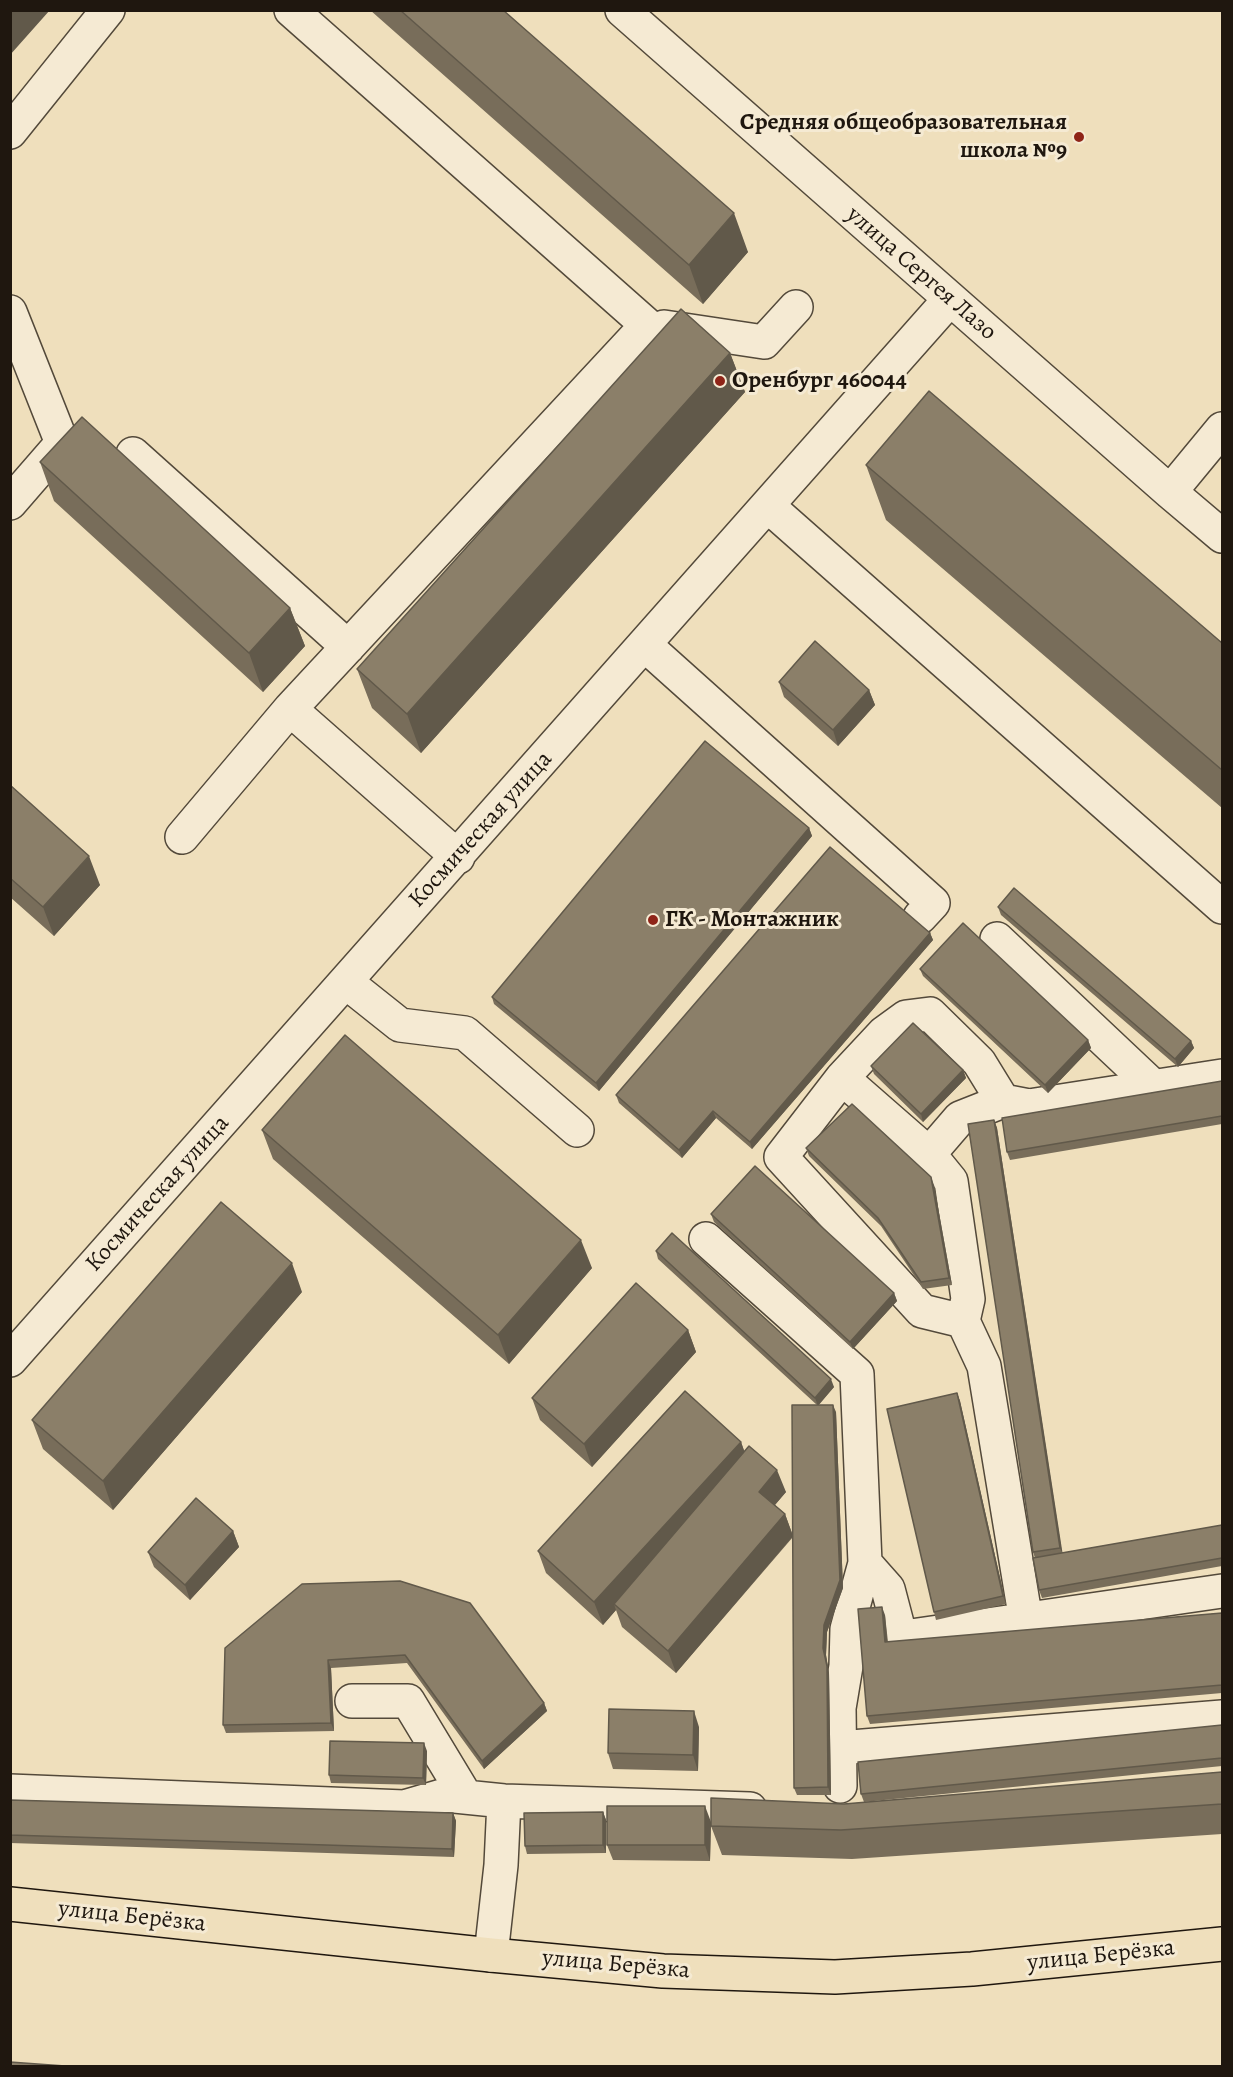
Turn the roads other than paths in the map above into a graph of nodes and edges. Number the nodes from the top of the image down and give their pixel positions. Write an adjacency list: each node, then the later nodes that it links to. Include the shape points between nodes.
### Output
1 (108, 10): 4 (street)
2 (291, 10): 8 (street)
3 (622, 10): 5 (street, улица Сергея Лазо)
4 (10, 132)
5 (950, 299): 11 (street, улица Сергея Лазо); 13 (street, Космическая улица)
6 (796, 307): 8 (street, via 764,342)
7 (10, 312): 12 (street, via 62,443)
8 (647, 325): 16 (street)
9 (1222, 429): 11 (street)
10 (133, 454): 16 (street)
11 (1170, 492): 14 (street, улица Сергея Лазо)
12 (10, 503)
13 (768, 506): 15 (street, Космическая улица); 20 (street)
14 (1222, 536)
15 (645, 645): 19 (street, Космическая улица); 21 (street, via 933,903)
16 (348, 647): 17 (street)
17 (291, 709): 18 (street); 19 (street)
18 (182, 837)
19 (458, 857): 23 (street, Космическая улица)
20 (1222, 907)
21 (920, 917)
22 (997, 939): 26 (street)
23 (346, 982): 28 (street, via 400,1025 465,1033); 32 (street, Космическая улица)
24 (1222, 1076): 26 (street)
25 (842, 1078): 27 (street, via 884,1033 906,1017 930,1014 979,1062); 29 (street); 31 (street, via 781,1157 922,1311)
26 (1154, 1087): 27 (street, via 1029,1106)
27 (1003, 1101): 29 (street, via 960,1118)
28 (577, 1130)
29 (929, 1154): 31 (street, via 951,1180 968,1299)
30 (706, 1239): 33 (street, via 857,1374)
31 (963, 1321): 35 (street, via 984,1366)
32 (10, 1360)
33 (865, 1563): 35 (street, via 888,1589 899,1631 911,1636); 38 (street, via 847,1629)
34 (1222, 1591): 35 (street)
35 (1026, 1621)
36 (352, 1701): 41 (street, via 408,1701)
37 (1222, 1717): 38 (street)
38 (839, 1748): 39 (street)
39 (840, 1786)
40 (10, 1791): 41 (street, via 404,1807 445,1794)
41 (466, 1797): 42 (street)
42 (504, 1801): 43 (street); 46 (street)
43 (750, 1809)
44 (10, 1904): 46 (main road, улица Берёзка)
45 (1222, 1944): 46 (main road, улица Берёзка, via 972,1970 835,1977 663,1971)
46 (491, 1955)

